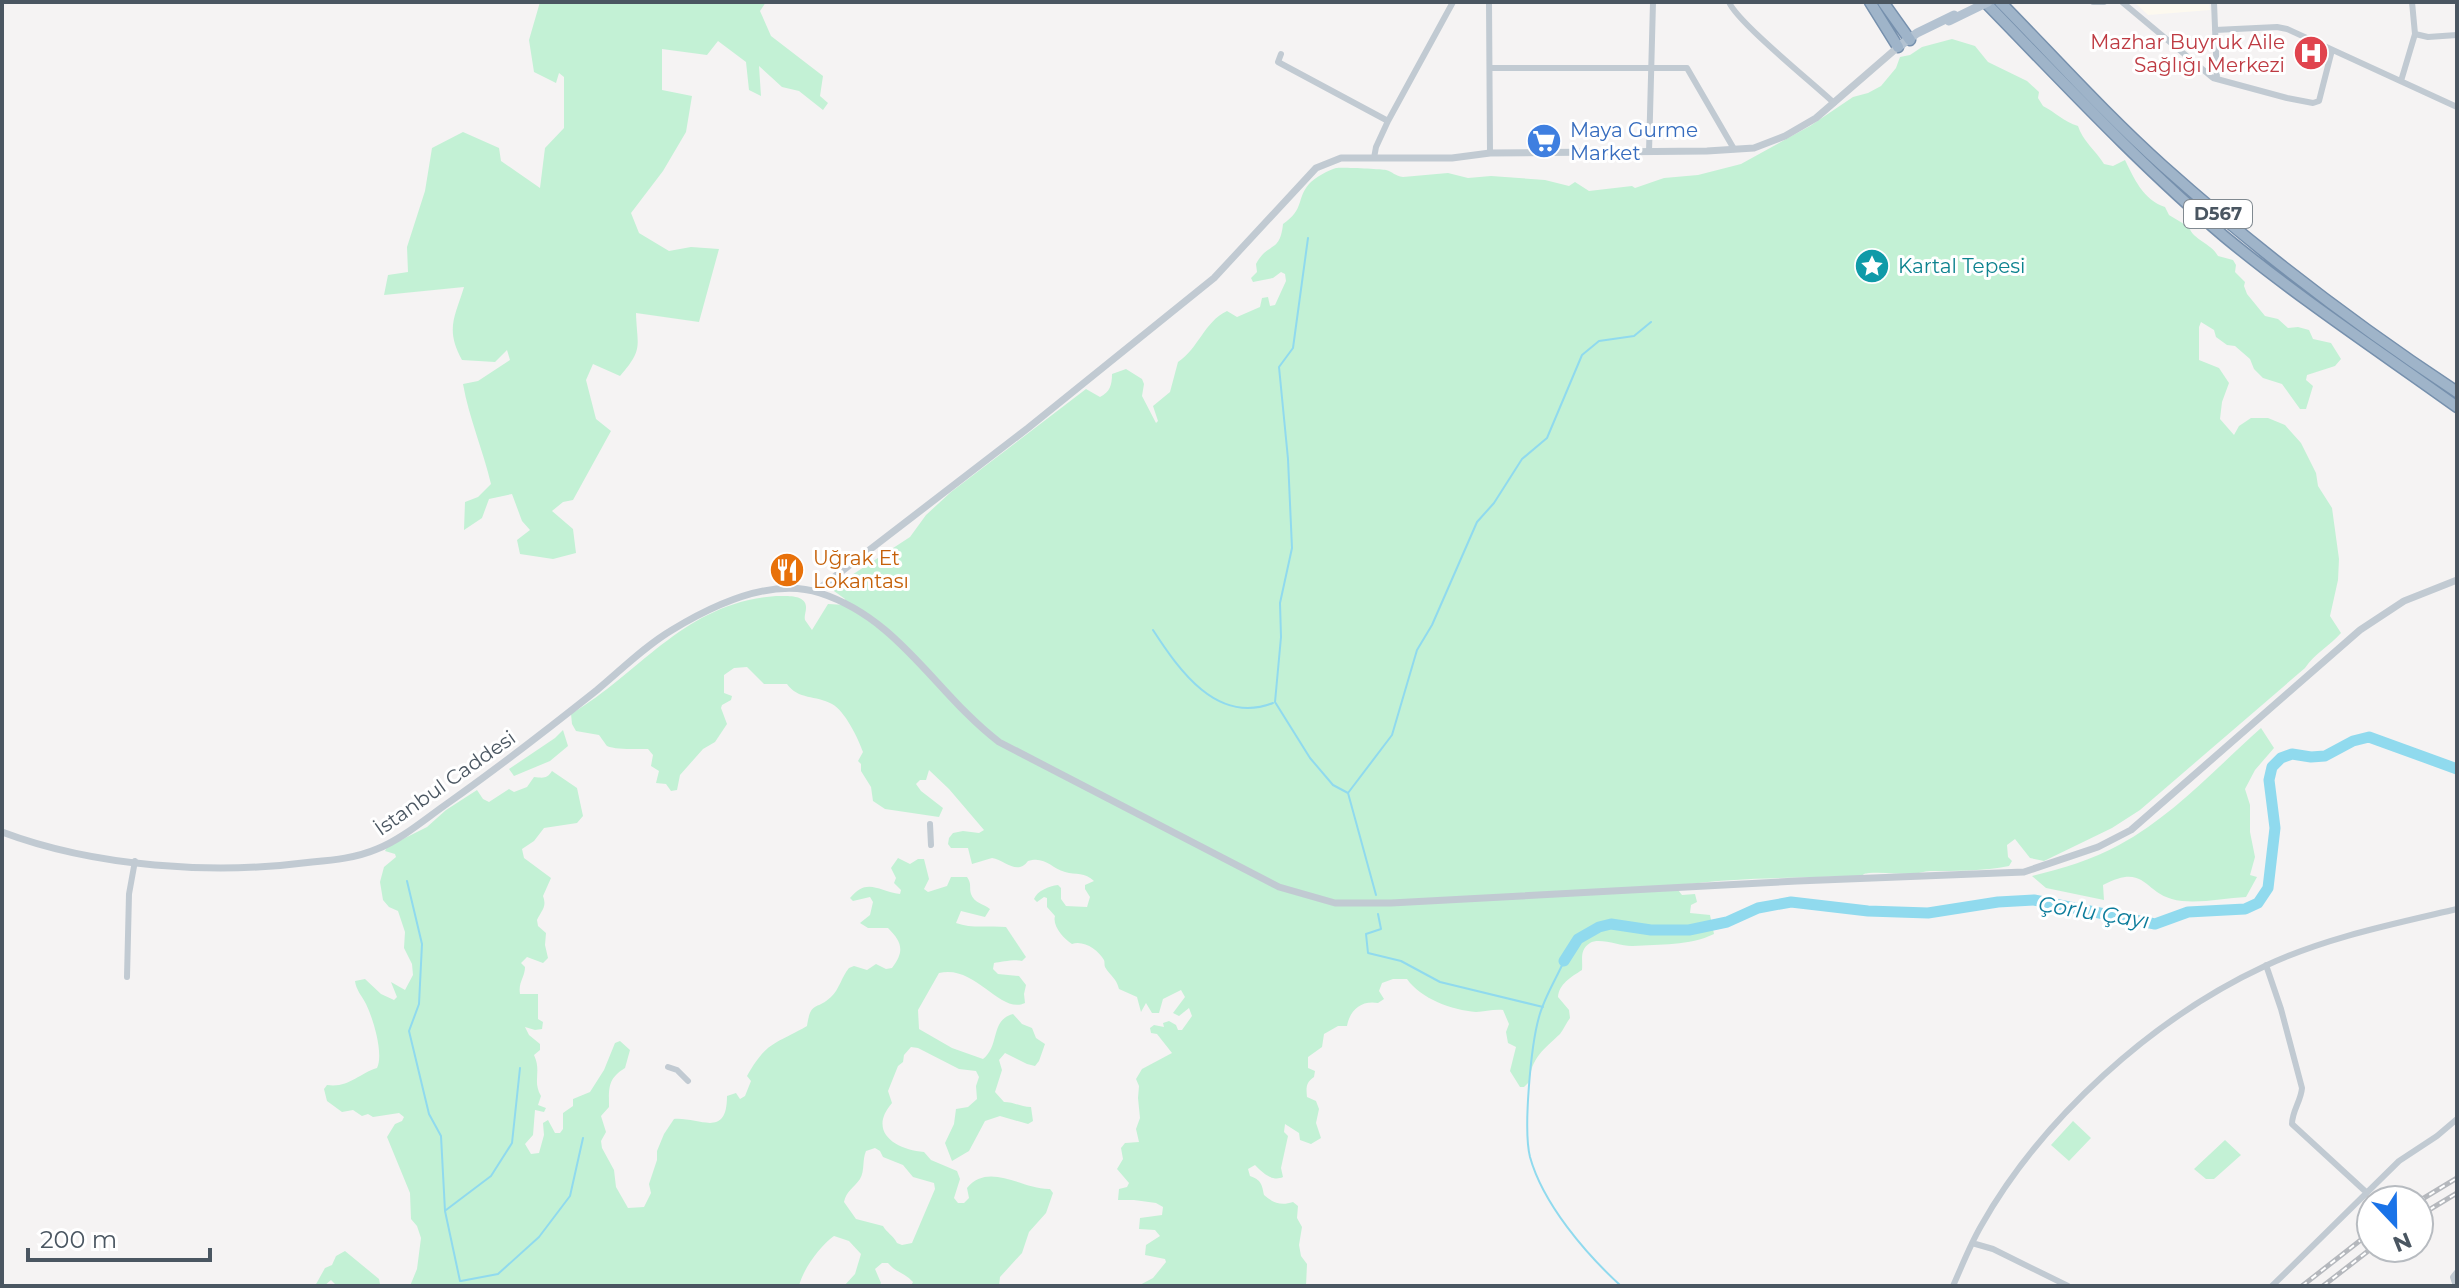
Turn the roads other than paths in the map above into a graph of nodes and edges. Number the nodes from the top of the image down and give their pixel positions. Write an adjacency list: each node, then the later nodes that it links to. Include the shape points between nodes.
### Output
1 (1453, 2): 29 (street)
2 (1489, 2): 23 (street)
3 (1653, 2): 24 (street)
4 (1729, 2): 27 (street)
5 (1870, 2): 20 (highway)
6 (1883, 2): 19 (highway)
7 (1979, 2): 15 (main road, bridge)
8 (1986, 2): 15 (main road, bridge); 35 (highway, D567, via 2186,203 2310,302)
9 (2000, 2): 34 (highway, D567, via 2161,164 2228,223 2385,344)
10 (2093, 2): 11 (street)
11 (2104, 2)
12 (2122, 2): 25 (street)
13 (2214, 2): 16 (street)
14 (2412, 2): 17 (street)
15 (1948, 20): 19 (main road)
16 (2215, 30): 21 (street, via 2277,27); 25 (street)
17 (2415, 34): 18 (street); 26 (street)
18 (2457, 35)
19 (1910, 40): 20 (main road)
20 (1898, 47): 27 (street)
21 (2332, 50): 25 (street, via 2319,101 2313,103); 26 (street)
22 (1281, 54): 29 (street, via 1278,62)
23 (1490, 68): 24 (street); 32 (street)
24 (1650, 68): 30 (street, via 1687,68); 31 (street)
25 (2217, 79)
26 (2401, 81): 28 (street)
27 (1834, 103): 30 (street, via 1785,136)
28 (2457, 107)
29 (1388, 121): 33 (street)
30 (1734, 149): 31 (street)
31 (1649, 152): 32 (street)
32 (1490, 153): 33 (street)
33 (1374, 158): 37 (street, via 1341,158 1316,168 1214,278)
34 (2457, 392)
35 (2457, 406)
36 (2457, 580): 37 (street, İstanbul Caddesi, via 2404,601 2360,630 2131,830 2033,870 1391,903 1335,903 1279,887 1023,757 977,725 891,634 856,607)
37 (816, 591): 41 (street, İstanbul Caddesi, via 764,589 671,630 536,738 378,849 282,866 190,867)
38 (930, 824): 40 (street)
39 (2, 832): 41 (street, İstanbul Caddesi, via 36,845)
40 (931, 845)
41 (135, 861): 44 (street)
42 (2457, 909): 43 (street, via 2388,925)
43 (2266, 965): 48 (street, via 2302,1088 2292,1124); 51 (street, via 2169,1021 2063,1115)
44 (127, 977)
45 (668, 1067): 46 (street)
46 (688, 1081)
47 (2457, 1119): 49 (street)
48 (2357, 1184)
49 (2375, 1184)
50 (2355, 1203): 55 (street)
51 (1972, 1243): 53 (street); 54 (street)
52 (2457, 1272): 56 (street)
53 (1953, 1286)
54 (2068, 1286)
55 (2272, 1286)
56 (2456, 1286)

